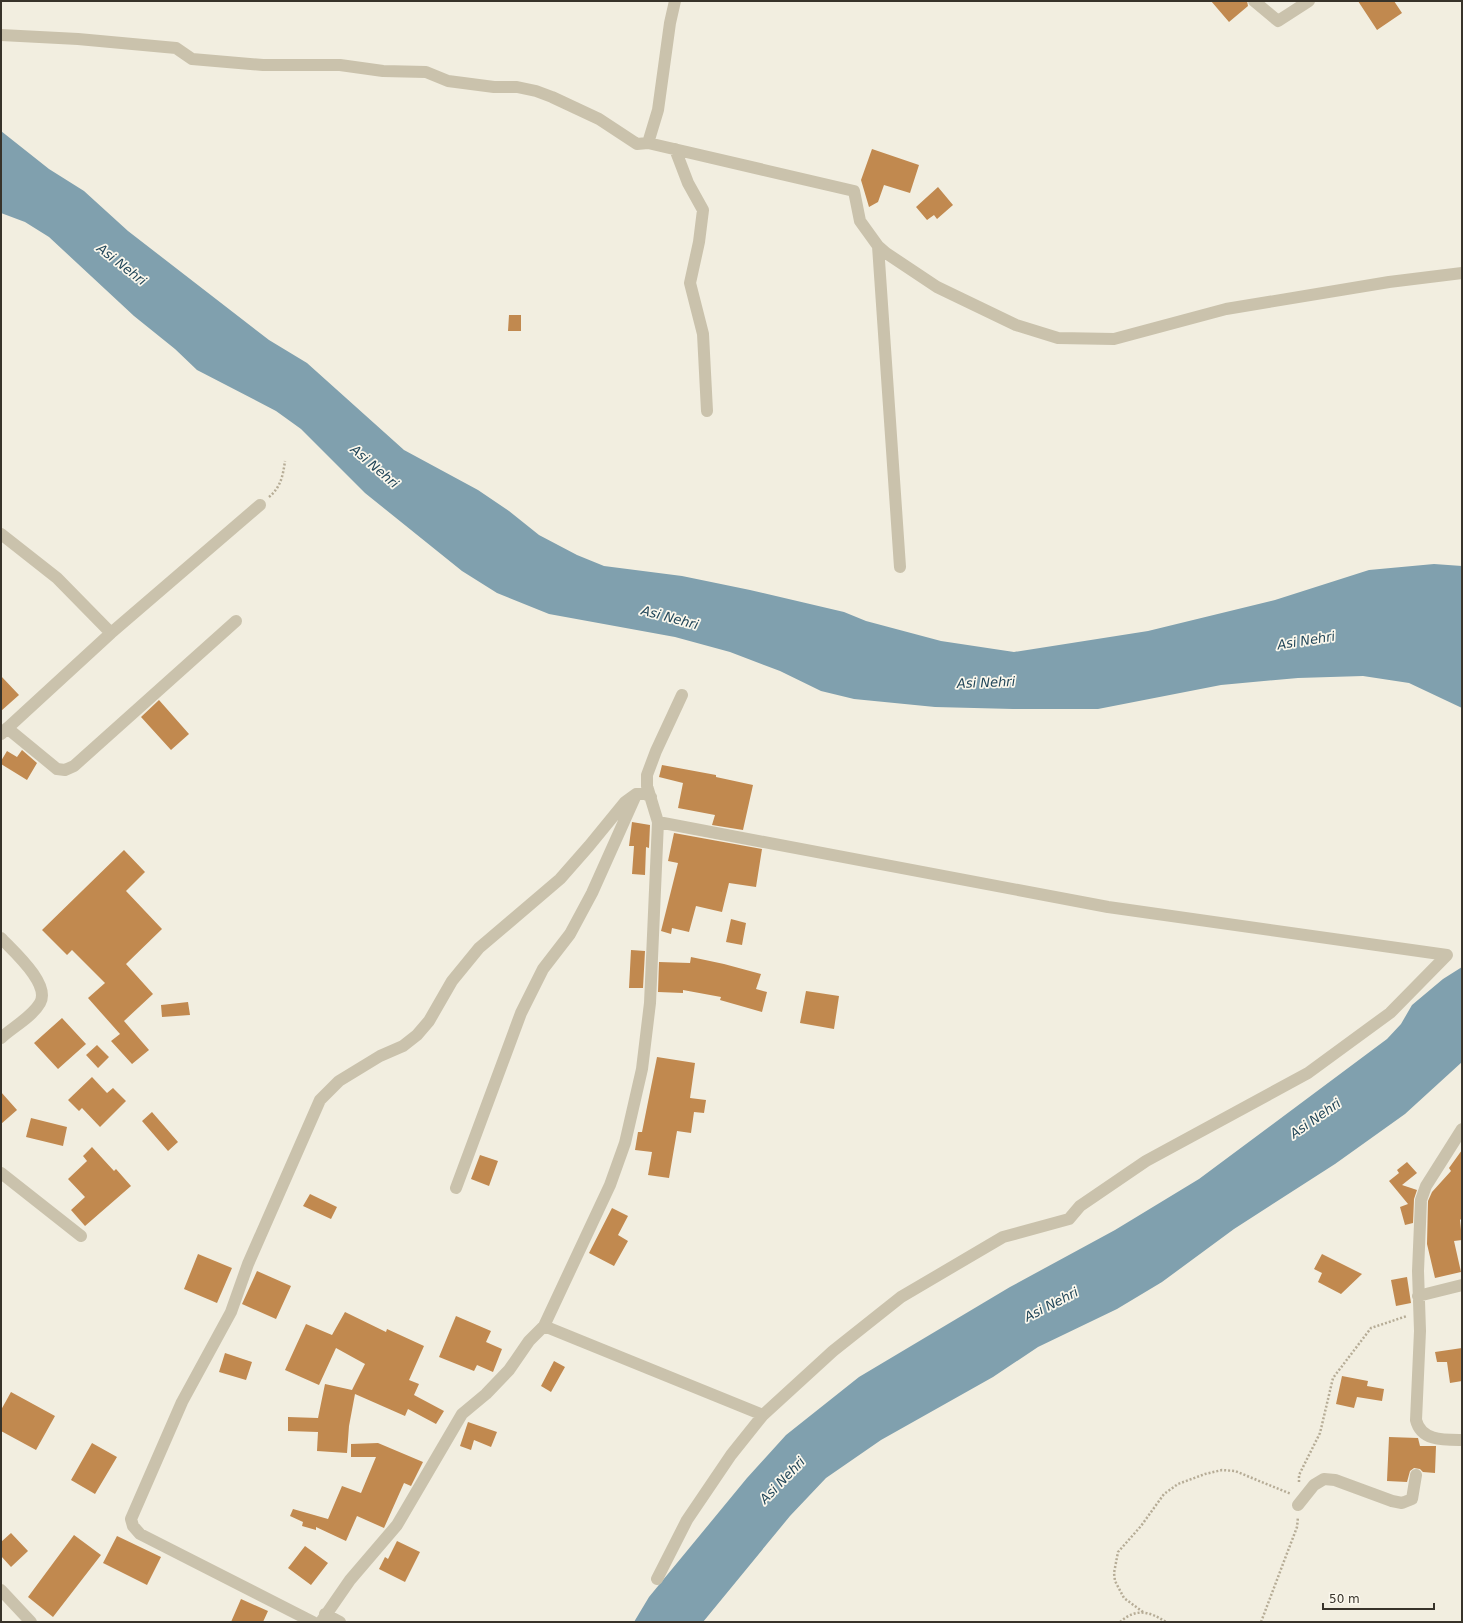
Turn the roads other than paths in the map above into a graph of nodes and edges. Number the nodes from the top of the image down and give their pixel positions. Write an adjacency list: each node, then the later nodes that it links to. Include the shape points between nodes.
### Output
1 (675, 1): 5 (street, via 658,110)
2 (1254, 1): 3 (street, via 1278,21)
3 (1309, 1)
4 (1, 34): 5 (street, via 176,48 192,59 200,60 263,65 340,65 383,71 426,72 448,81 536,91 552,96 599,119 636,144)
5 (648, 143): 6 (street)
6 (675, 149): 7 (street, via 854,191 860,221); 9 (street, via 688,183 703,210 690,283 703,334)
7 (878, 246): 8 (street, via 937,287 1016,325 1058,338 1114,339 1226,309 1389,282); 12 (street)
8 (1462, 273)
9 (707, 411)
10 (260, 505): 14 (street)
11 (1, 534): 14 (street, via 57,578)
12 (900, 567)
13 (236, 621): 16 (street, via 74,766 65,770 58,769)
14 (111, 632): 16 (street)
15 (682, 695): 18 (street, via 656,751 648,775 647,786)
16 (4, 731)
17 (636, 794): 18 (street); 24 (street, via 592,893 570,934 543,969 521,1013); 37 (street, via 625,802 560,878 479,948 452,981 428,1022 417,1035 403,1046 380,1056 340,1081 320,1100 248,1264 231,1312 182,1402 131,1519 140,1534)
18 (651, 797): 19 (street)
19 (658, 822): 28 (street, via 650,1003 642,1069 625,1143 610,1185); 29 (street, via 1108,907 1448,955 1390,1014 1308,1073 1146,1161 1080,1206 1068,1219 1003,1237 901,1297 833,1351)
20 (1, 938): 21 (street, via 40,981 42,993 41,1002 32,1012)
21 (1, 1038)
22 (1462, 1129): 27 (street, via 1426,1186 1421,1200)
23 (1, 1173): 25 (street)
24 (456, 1188)
25 (81, 1236)
26 (1462, 1285): 27 (street)
27 (1418, 1296): 30 (street, via 1420,1331 1417,1427 1422,1433 1437,1439)
28 (544, 1326): 29 (street); 35 (street, via 529,1341 509,1370 462,1414 397,1525 350,1580)
29 (763, 1415): 33 (street, via 731,1455 687,1520)
30 (1462, 1440)
31 (1416, 1475): 32 (street, via 1412,1498 1402,1503 1335,1480 1324,1479)
32 (1298, 1501)
33 (657, 1579)
34 (1, 1590): 36 (street)
35 (323, 1618): 38 (street)
36 (31, 1622)
37 (313, 1622)
38 (340, 1622)

